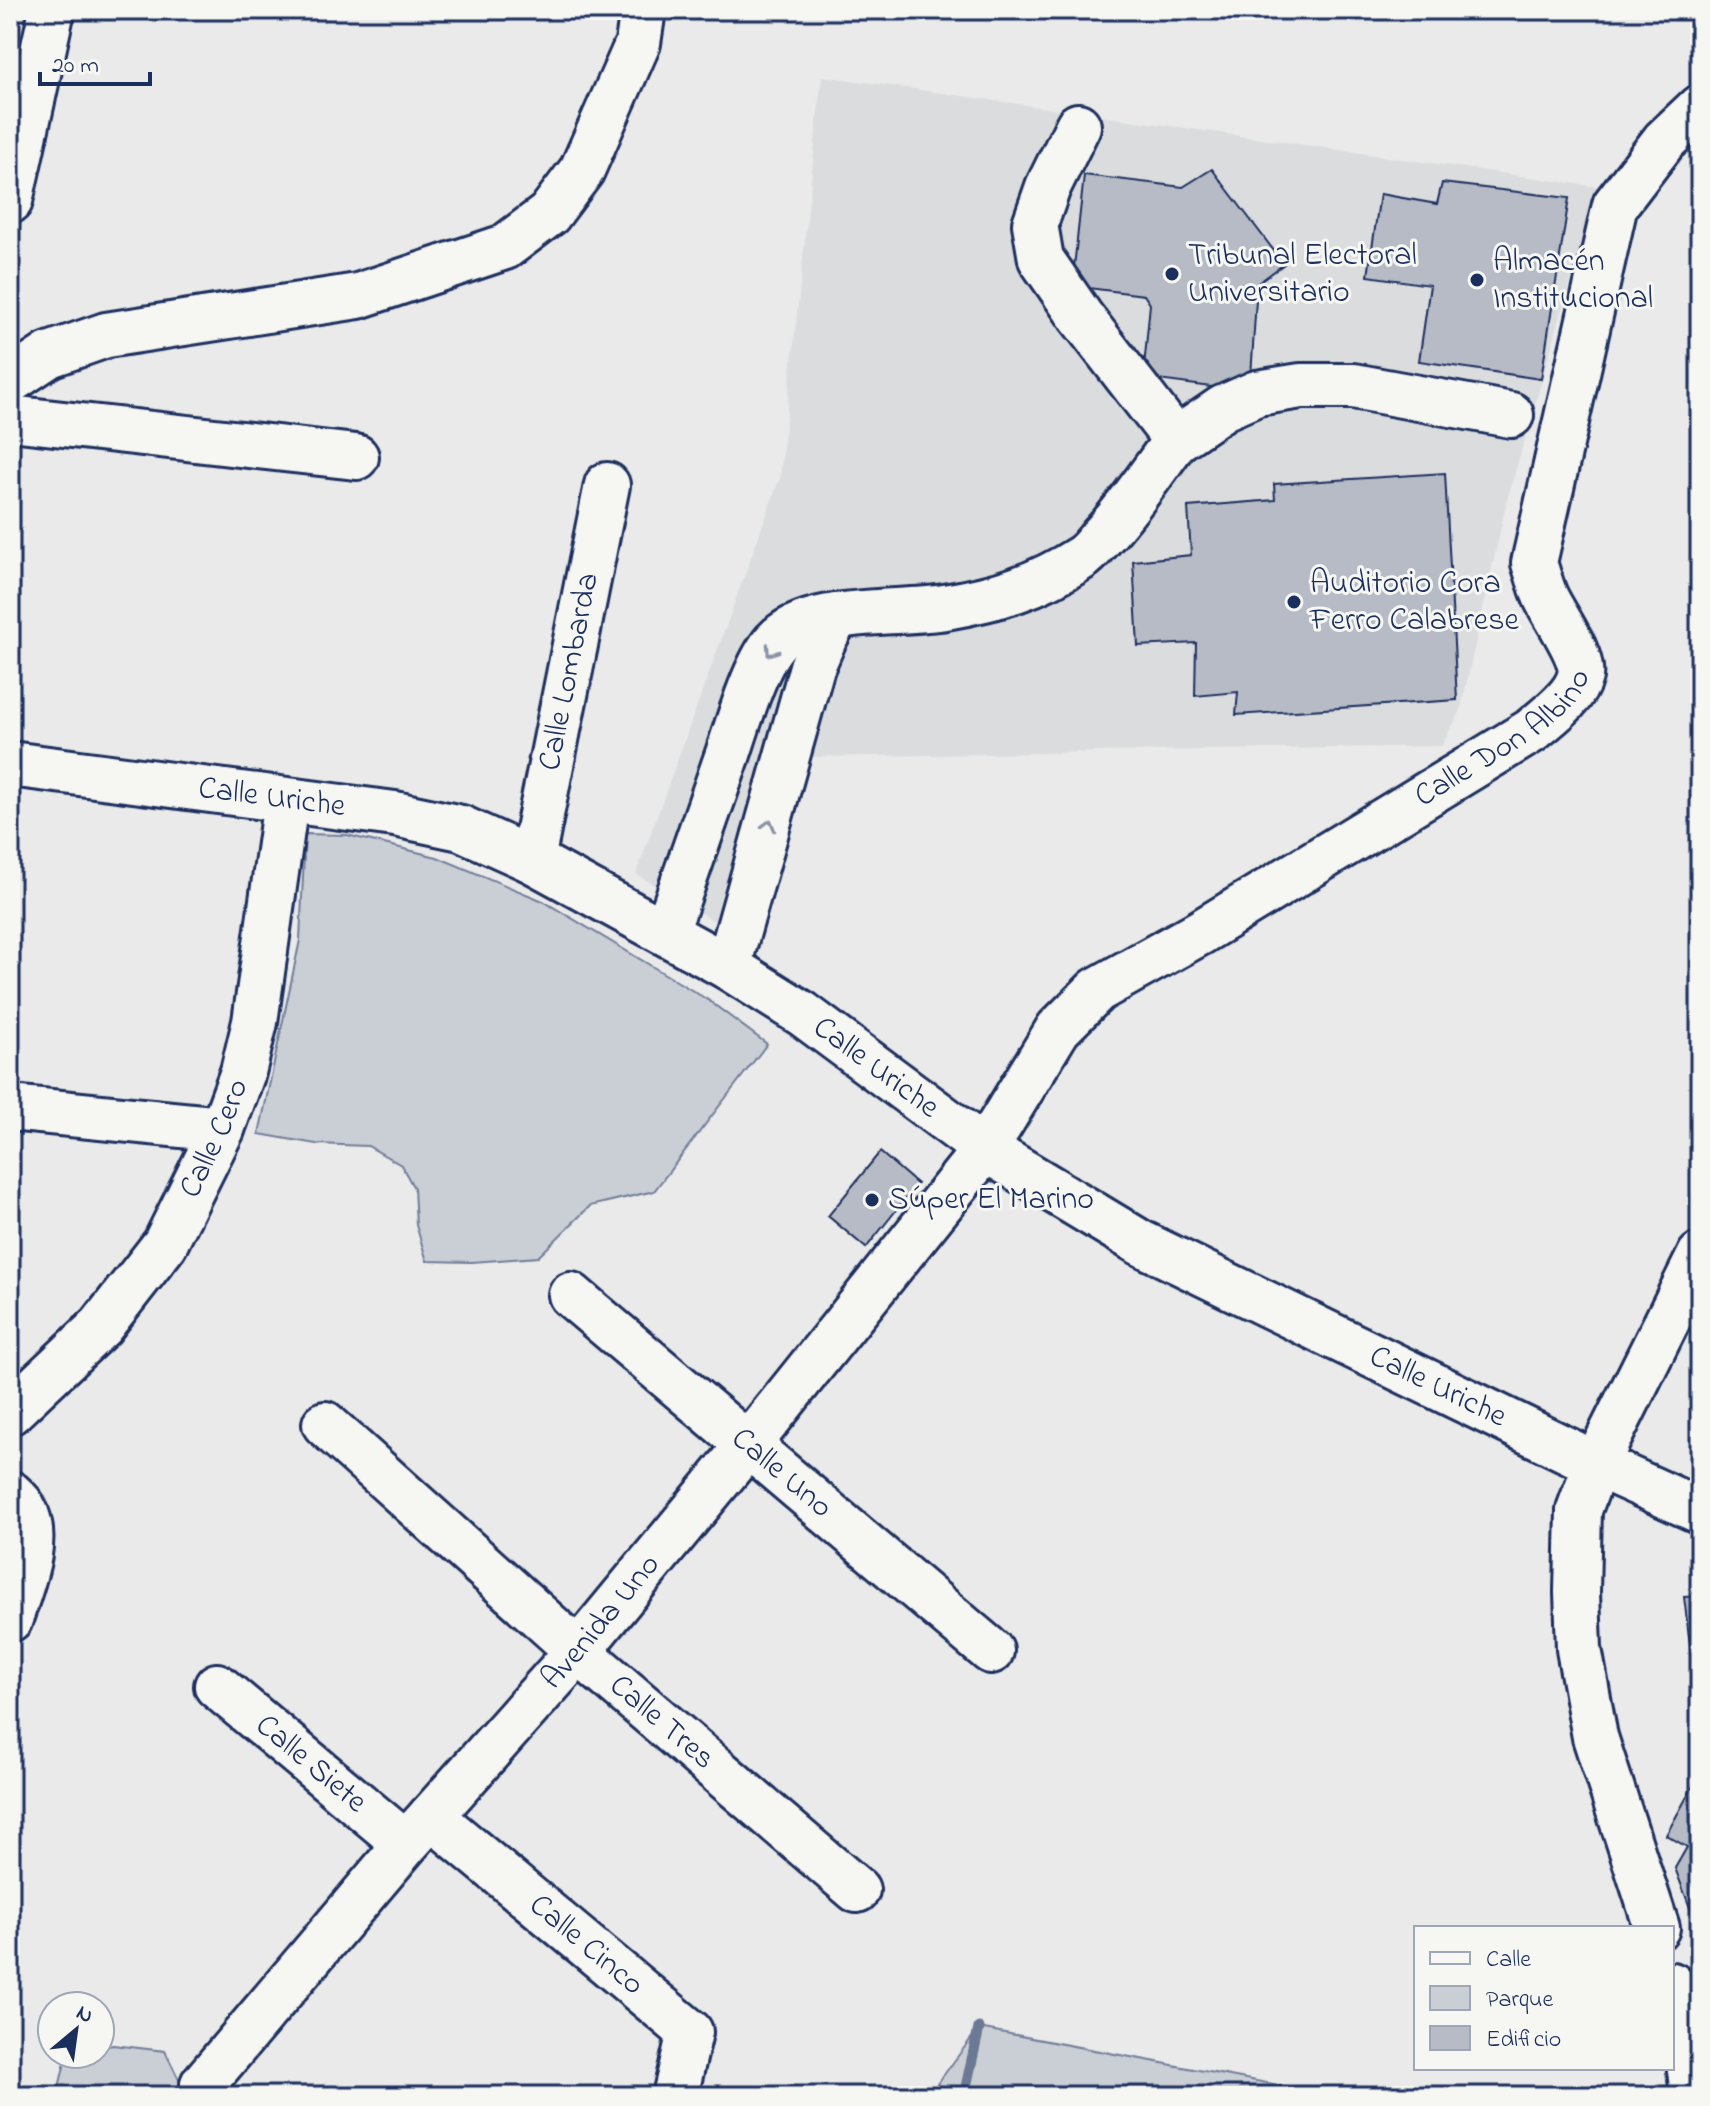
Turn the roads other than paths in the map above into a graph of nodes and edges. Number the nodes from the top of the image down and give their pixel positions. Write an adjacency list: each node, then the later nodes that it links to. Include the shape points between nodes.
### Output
1 (52, 10): 5 (street)
2 (643, 10): 6 (street, via 638,43 582,170 549,214 505,247 358,296 106,335 49,355)
3 (1700, 107): 20 (street, Calle Don Albino, via 1664,141 1615,205 1534,563 1578,663 1581,673 1575,688 1531,731 1097,990 1058,1029)
4 (1078, 126): 9 (street, via 1035,224 1041,259)
5 (10, 201)
6 (10, 381)
7 (1511, 415): 9 (street, via 1353,386 1301,386 1257,393 1223,408)
8 (10, 418): 10 (street)
9 (1176, 440): 12 (street, via 1084,556 1048,577 1012,593 941,607)
10 (356, 457)
11 (607, 485): 15 (street, Calle Lombarda)
12 (837, 616): 16 (street, one-way to 16, via 792,630 775,642 759,670); 17 (street, one-way to 12, via 812,667)
13 (10, 764): 14 (street, Calle Uriche)
14 (286, 801): 15 (street, Calle Uriche, via 461,828); 19 (street, Calle Cero, via 255,1022)
15 (532, 860): 16 (street, Calle Uriche)
16 (666, 932): 17 (street, Calle Uriche)
17 (728, 967): 20 (street, Calle Uriche, via 803,1014)
18 (10, 1108): 19 (street)
19 (222, 1129): 23 (street, Calle Cero, via 165,1244 101,1326)
20 (985, 1149): 25 (street, Avenida Uno); 26 (street, Calle Uriche, via 1141,1243)
21 (1700, 1255): 26 (street)
22 (571, 1295): 25 (street, Calle Uno)
23 (10, 1412)
24 (325, 1424): 30 (street, Calle Tres)
25 (748, 1445): 30 (street, Avenida Uno); 31 (street, Calle Uno)
26 (1596, 1464): 28 (street, Calle Uriche); 35 (street, via 1579,1510 1579,1649 1595,1737)
27 (10, 1493): 29 (street, via 23,1506 29,1546)
28 (1700, 1511)
29 (10, 1619)
30 (578, 1651): 33 (street, Avenida Uno); 34 (street, Calle Tres)
31 (991, 1651)
32 (217, 1686): 33 (street, Calle Siete)
33 (418, 1830): 37 (street, Avenida Uno); 38 (street, Calle Cinco, via 690,2032)
34 (857, 1890)
35 (1656, 1926)
36 (1674, 1992): 39 (street, via 1686,2035)
37 (203, 2084)
38 (675, 2096)
39 (1693, 2096)

